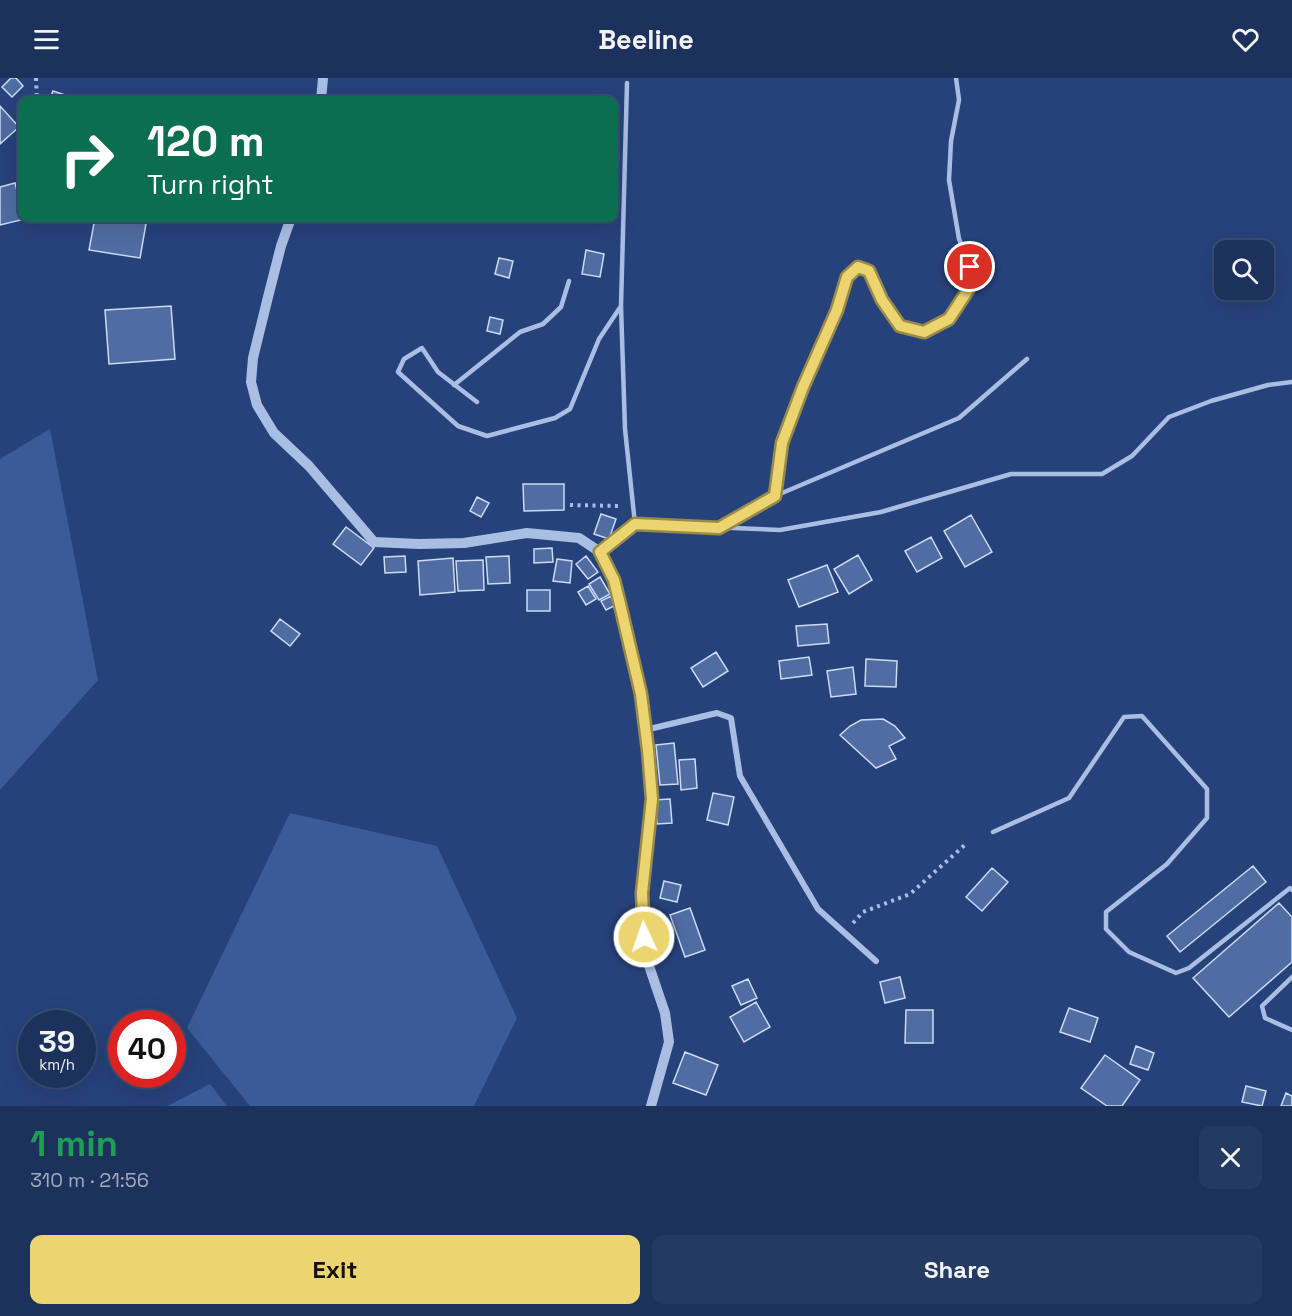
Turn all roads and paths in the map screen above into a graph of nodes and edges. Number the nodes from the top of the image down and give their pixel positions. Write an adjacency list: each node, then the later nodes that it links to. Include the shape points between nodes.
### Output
1 (36, 78): 5 (path)
2 (323, 78): 6 (street)
3 (956, 78): 14 (lane, via 959,100 949,180 959,239 970,267 968,290 949,319 924,332 900,326 869,271 858,267 847,277 782,443)
4 (627, 83): 9 (lane)
5 (37, 96)
6 (321, 96)
7 (290, 222): 19 (street, via 253,358 251,382 257,405 274,433 309,466 374,542 464,543 527,533 579,538)
8 (569, 281): 12 (lane, via 561,307 543,324 520,332)
9 (621, 306): 12 (lane, via 599,339 570,409 555,418 487,436 458,426 398,372 404,359 422,348 438,372); 16 (lane, via 625,429)
10 (1027, 359): 14 (lane, via 958,418)
11 (1292, 382): 18 (lane, via 1211,401 1169,417 1132,456 1102,474 1011,474 881,512 817,525 780,530)
12 (454, 385): 13 (lane)
13 (477, 402)
14 (775, 496): 18 (lane)
15 (570, 505): 16 (path)
16 (633, 506): 17 (lane)
17 (635, 524): 18 (lane); 19 (lane)
18 (719, 528)
19 (600, 552): 20 (street, via 617,590 641,694)
20 (645, 730): 24 (street, via 717,713 731,718 740,776 818,909); 28 (street, via 652,799 642,920 645,954 665,1013 669,1042)
21 (993, 832): 23 (lane, via 1069,798 1124,717 1142,716 1207,789 1207,818 1167,864 1106,912 1106,929 1129,952 1176,974)
22 (967, 843): 24 (path, via 910,894 863,912)
23 (1292, 890)
24 (845, 933): 25 (street)
25 (876, 961)
26 (1292, 977): 27 (lane, via 1262,1006 1265,1018)
27 (1292, 1030)
28 (651, 1106)

